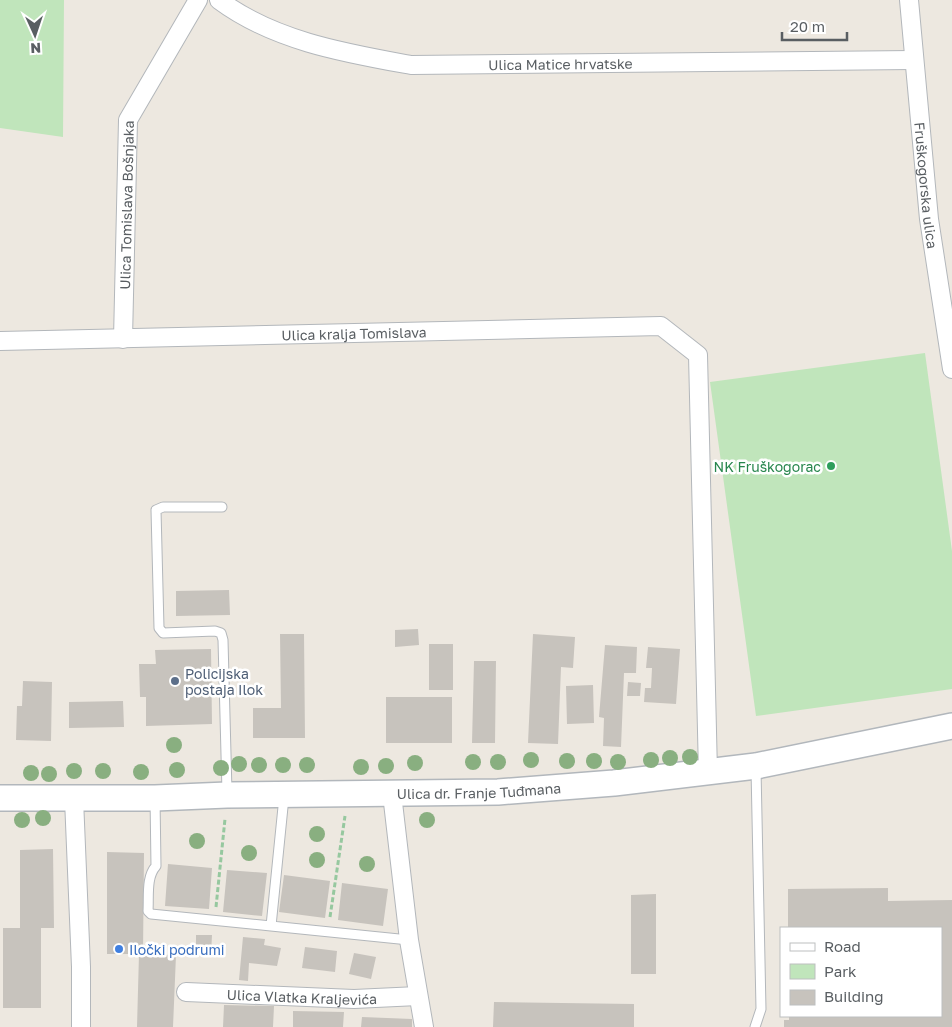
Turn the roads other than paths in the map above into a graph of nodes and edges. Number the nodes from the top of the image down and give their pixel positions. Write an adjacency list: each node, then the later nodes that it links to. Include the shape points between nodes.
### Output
1 (198, 0): 5 (street, Ulica Tomislava Bošnjaka, via 128,120)
2 (219, 0): 4 (street, Ulica Matice hrvatske, via 286,35 337,52 410,65)
3 (909, 0): 4 (street, Fruškogorska ulica)
4 (913, 60): 7 (street, Fruškogorska ulica, via 929,219)
5 (123, 339): 6 (street, Ulica kralja Tomislava); 11 (street, Ulica kralja Tomislava, via 660,326 698,355)
6 (0, 341)
7 (952, 369)
8 (222, 506): 14 (lane, via 163,507 156,510 159,628 163,633 215,631 221,633 223,640)
9 (952, 726): 10 (main road, Ulica dr. Franje Tuđmana)
10 (756, 766): 11 (main road, Ulica dr. Franje Tuđmana); 24 (lane, via 761,1009)
11 (708, 773): 13 (main road, Ulica dr. Franje Tuđmana, via 498,792)
12 (284, 794): 13 (main road, Ulica dr. Franje Tuđmana); 14 (main road, Ulica dr. Franje Tuđmana); 18 (lane)
13 (392, 794): 19 (street)
14 (228, 795): 16 (main road, Ulica dr. Franje Tuđmana)
15 (0, 798): 17 (main road, Ulica dr. Franje Tuđmana)
16 (155, 798): 17 (main road, Ulica dr. Franje Tuđmana); 18 (lane, via 156,866 150,878 148,911 151,914)
17 (74, 799): 23 (street)
18 (271, 926): 19 (lane)
19 (409, 940): 21 (street)
20 (186, 992): 21 (street, Ulica Vlatka Kraljevića, via 354,999)
21 (418, 996): 22 (street)
22 (424, 1026)
23 (81, 1027)
24 (755, 1027)

